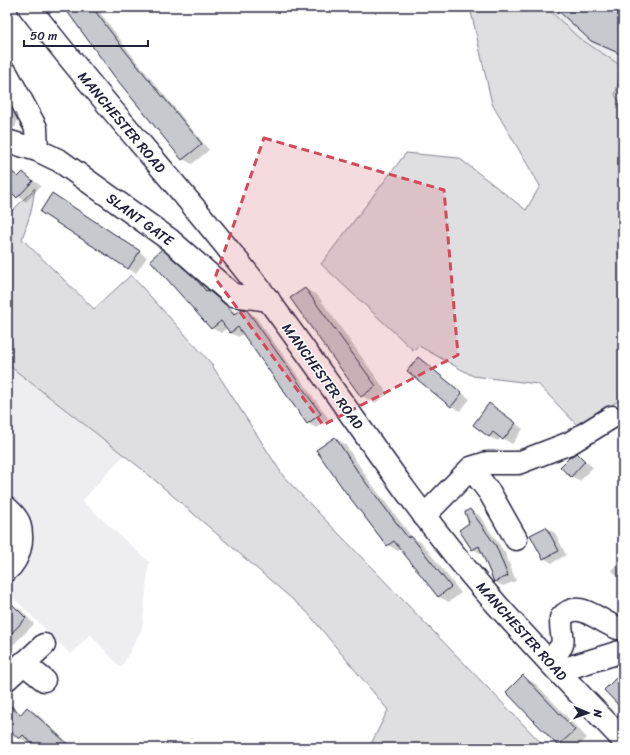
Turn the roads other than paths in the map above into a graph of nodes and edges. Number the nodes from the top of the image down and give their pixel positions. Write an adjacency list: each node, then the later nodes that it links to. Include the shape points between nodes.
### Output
1 (29, 7): 5 (main road, MANCHESTER ROAD, via 73,64 187,198)
2 (7, 74): 4 (main road, via 36,128)
3 (7, 140): 4 (main road, SLANT GATE)
4 (38, 150): 5 (main road, SLANT GATE, via 60,161 170,240 233,295)
5 (269, 300): 9 (main road, MANCHESTER ROAD)
6 (612, 417): 7 (main road, via 570,443 518,463 487,463)
7 (471, 468): 9 (main road); 10 (main road, via 490,493)
8 (7, 508): 11 (main road, via 19,522 21,546 13,565)
9 (424, 516): 16 (main road, MANCHESTER ROAD, via 472,576)
10 (516, 539)
11 (7, 570)
12 (618, 628): 16 (main road, via 584,611 573,608 566,611 561,618 564,644)
13 (44, 645): 15 (main road)
14 (623, 651): 16 (main road)
15 (24, 663): 17 (main road); 18 (main road)
16 (553, 665): 19 (main road, MANCHESTER ROAD)
17 (7, 679)
18 (44, 680)
19 (623, 740)

